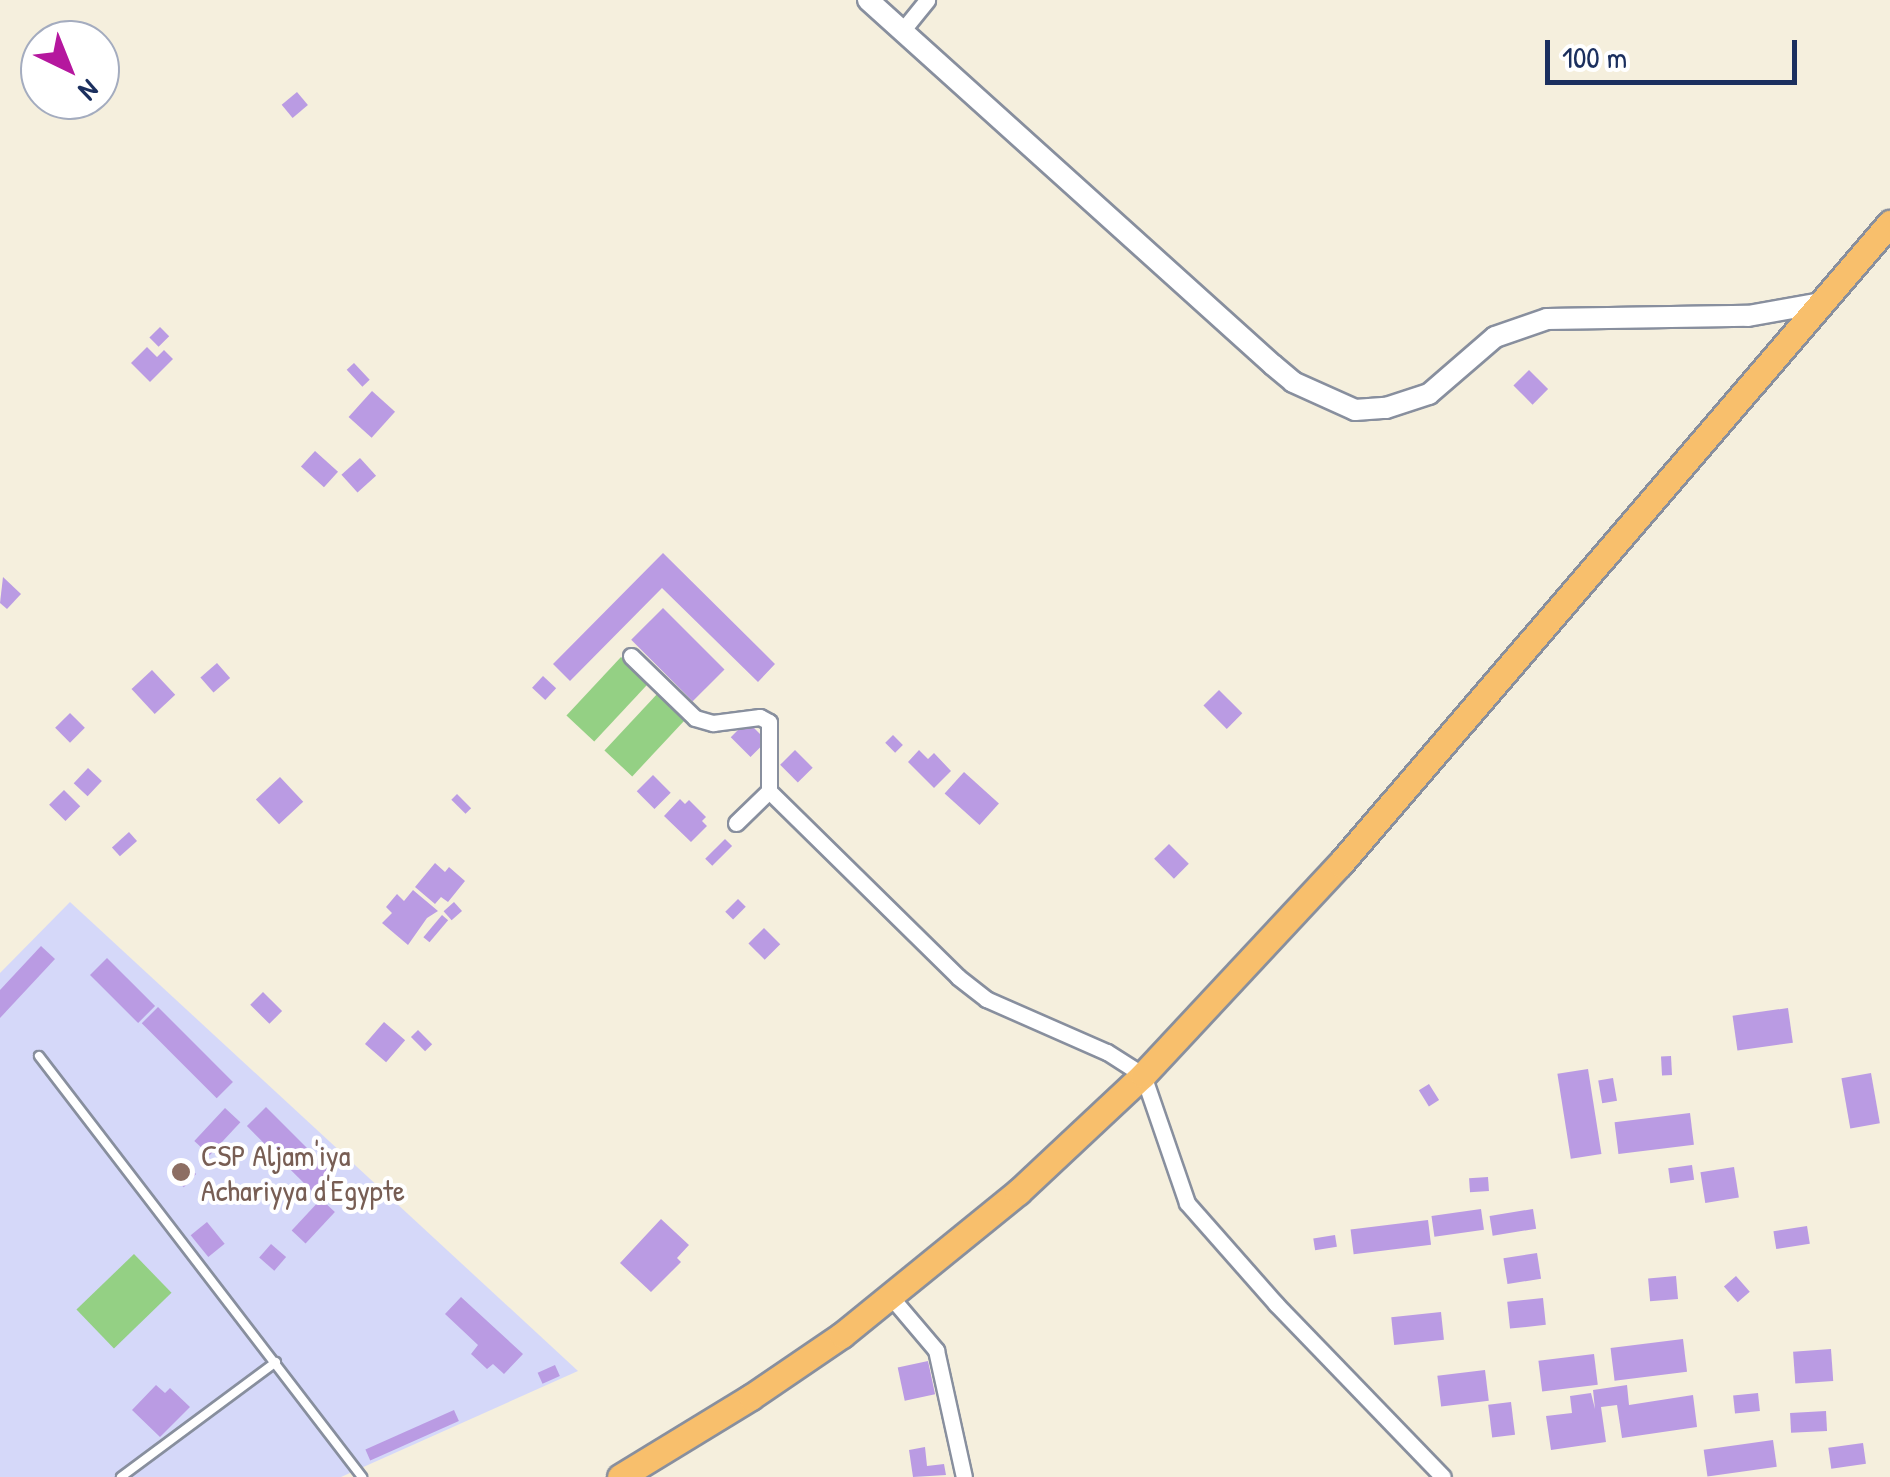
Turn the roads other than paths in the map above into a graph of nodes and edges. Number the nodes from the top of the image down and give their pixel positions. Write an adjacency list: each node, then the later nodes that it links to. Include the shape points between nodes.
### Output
1 (868, 0): 3 (street)
2 (927, 0): 3 (street)
3 (902, 30): 5 (street, via 1273,366 1355,410 1428,394 1495,337 1546,319 1748,316)
4 (1890, 223): 5 (highway)
5 (1821, 303): 10 (highway, via 1340,864)
6 (630, 656): 7 (street, via 695,718 769,722)
7 (769, 791): 8 (street); 10 (street, via 986,999 1107,1052)
8 (736, 824)
9 (39, 1056): 12 (lane)
10 (1143, 1075): 11 (highway, via 1018,1192); 17 (street, via 1187,1202)
11 (891, 1297): 15 (highway, via 751,1397); 16 (street, via 936,1350)
12 (276, 1362): 13 (lane); 14 (lane)
13 (120, 1477)
14 (362, 1477)
15 (620, 1477)
16 (964, 1477)
17 (1443, 1477)

